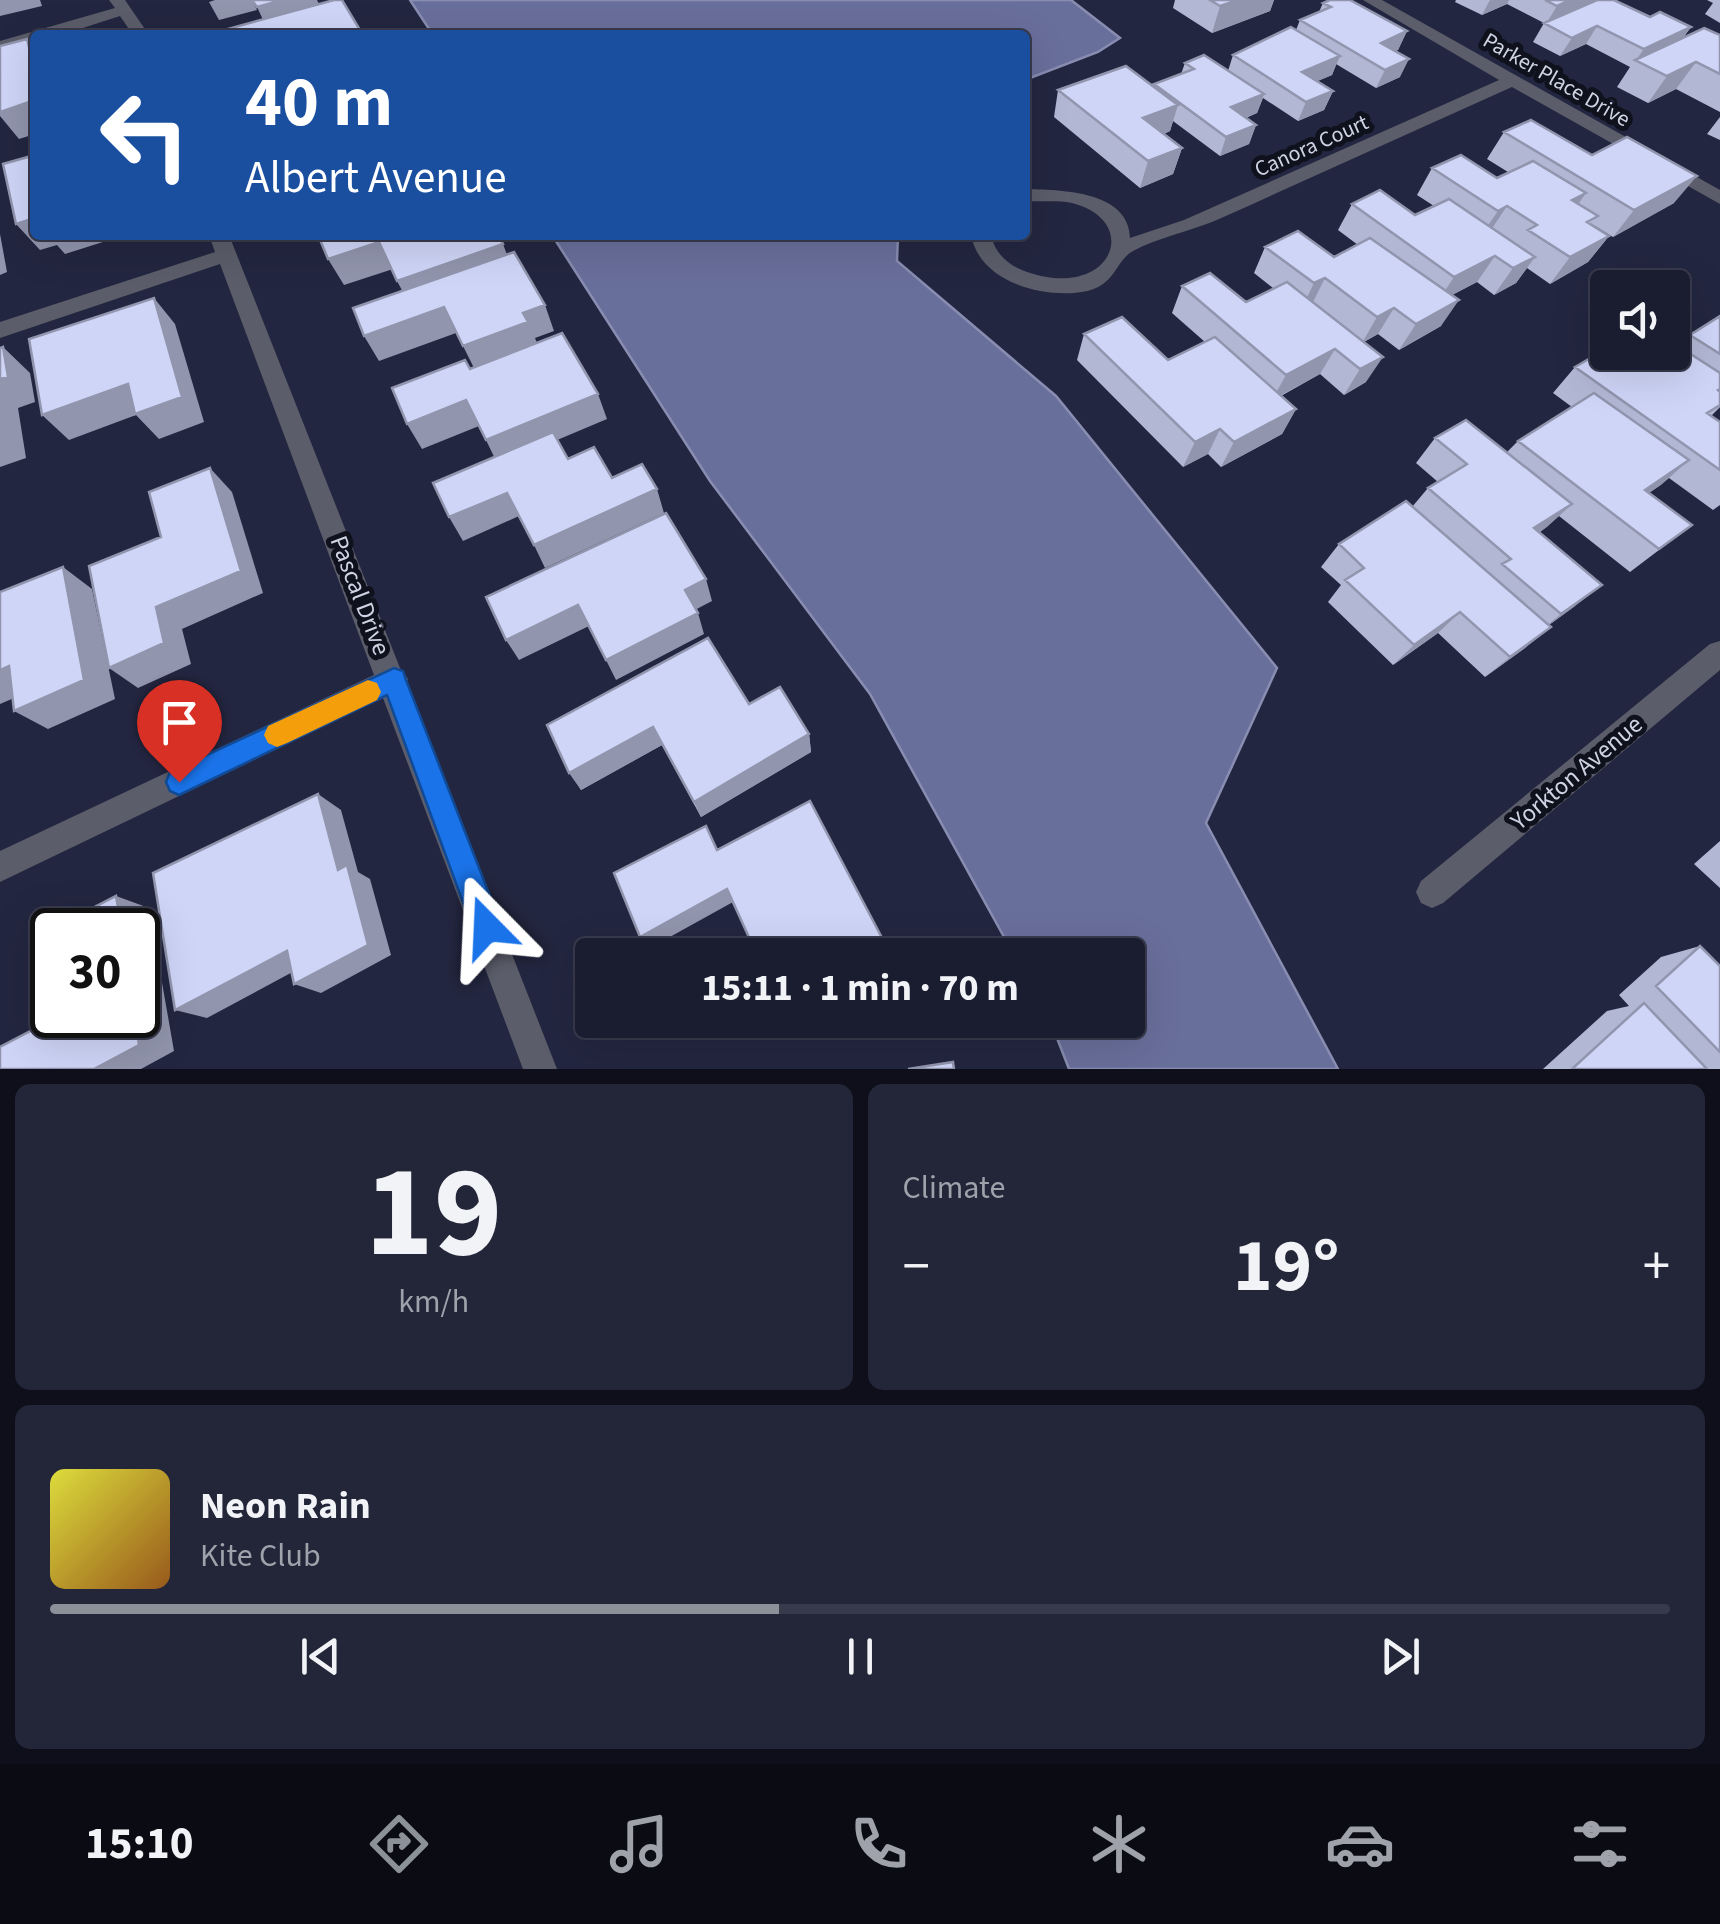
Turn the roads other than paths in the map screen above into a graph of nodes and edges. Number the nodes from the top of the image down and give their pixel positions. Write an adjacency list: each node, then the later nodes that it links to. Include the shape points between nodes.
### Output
1 (1370, 0): 7 (street, Parker Place Drive)
2 (121, 5): 3 (street); 4 (street)
3 (57, 30)
4 (138, 30)
5 (30, 38): 6 (street)
6 (0, 46)
7 (1513, 80): 9 (street, Parker Place Drive); 12 (street, Canora Court, via 1191,224)
8 (1030, 195): 12 (street, via 1092,204 1122,230)
9 (1720, 198)
10 (984, 240): 12 (street, via 1003,270 1045,285 1069,286 1108,273)
11 (223, 245): 13 (street); 15 (street, Pascal Drive)
12 (1125, 246)
13 (0, 330)
14 (1720, 653): 17 (street, Yorkton Avenue)
15 (394, 680): 16 (street); 18 (street, Pascal Drive)
16 (0, 867)
17 (1432, 892)
18 (540, 1069)

